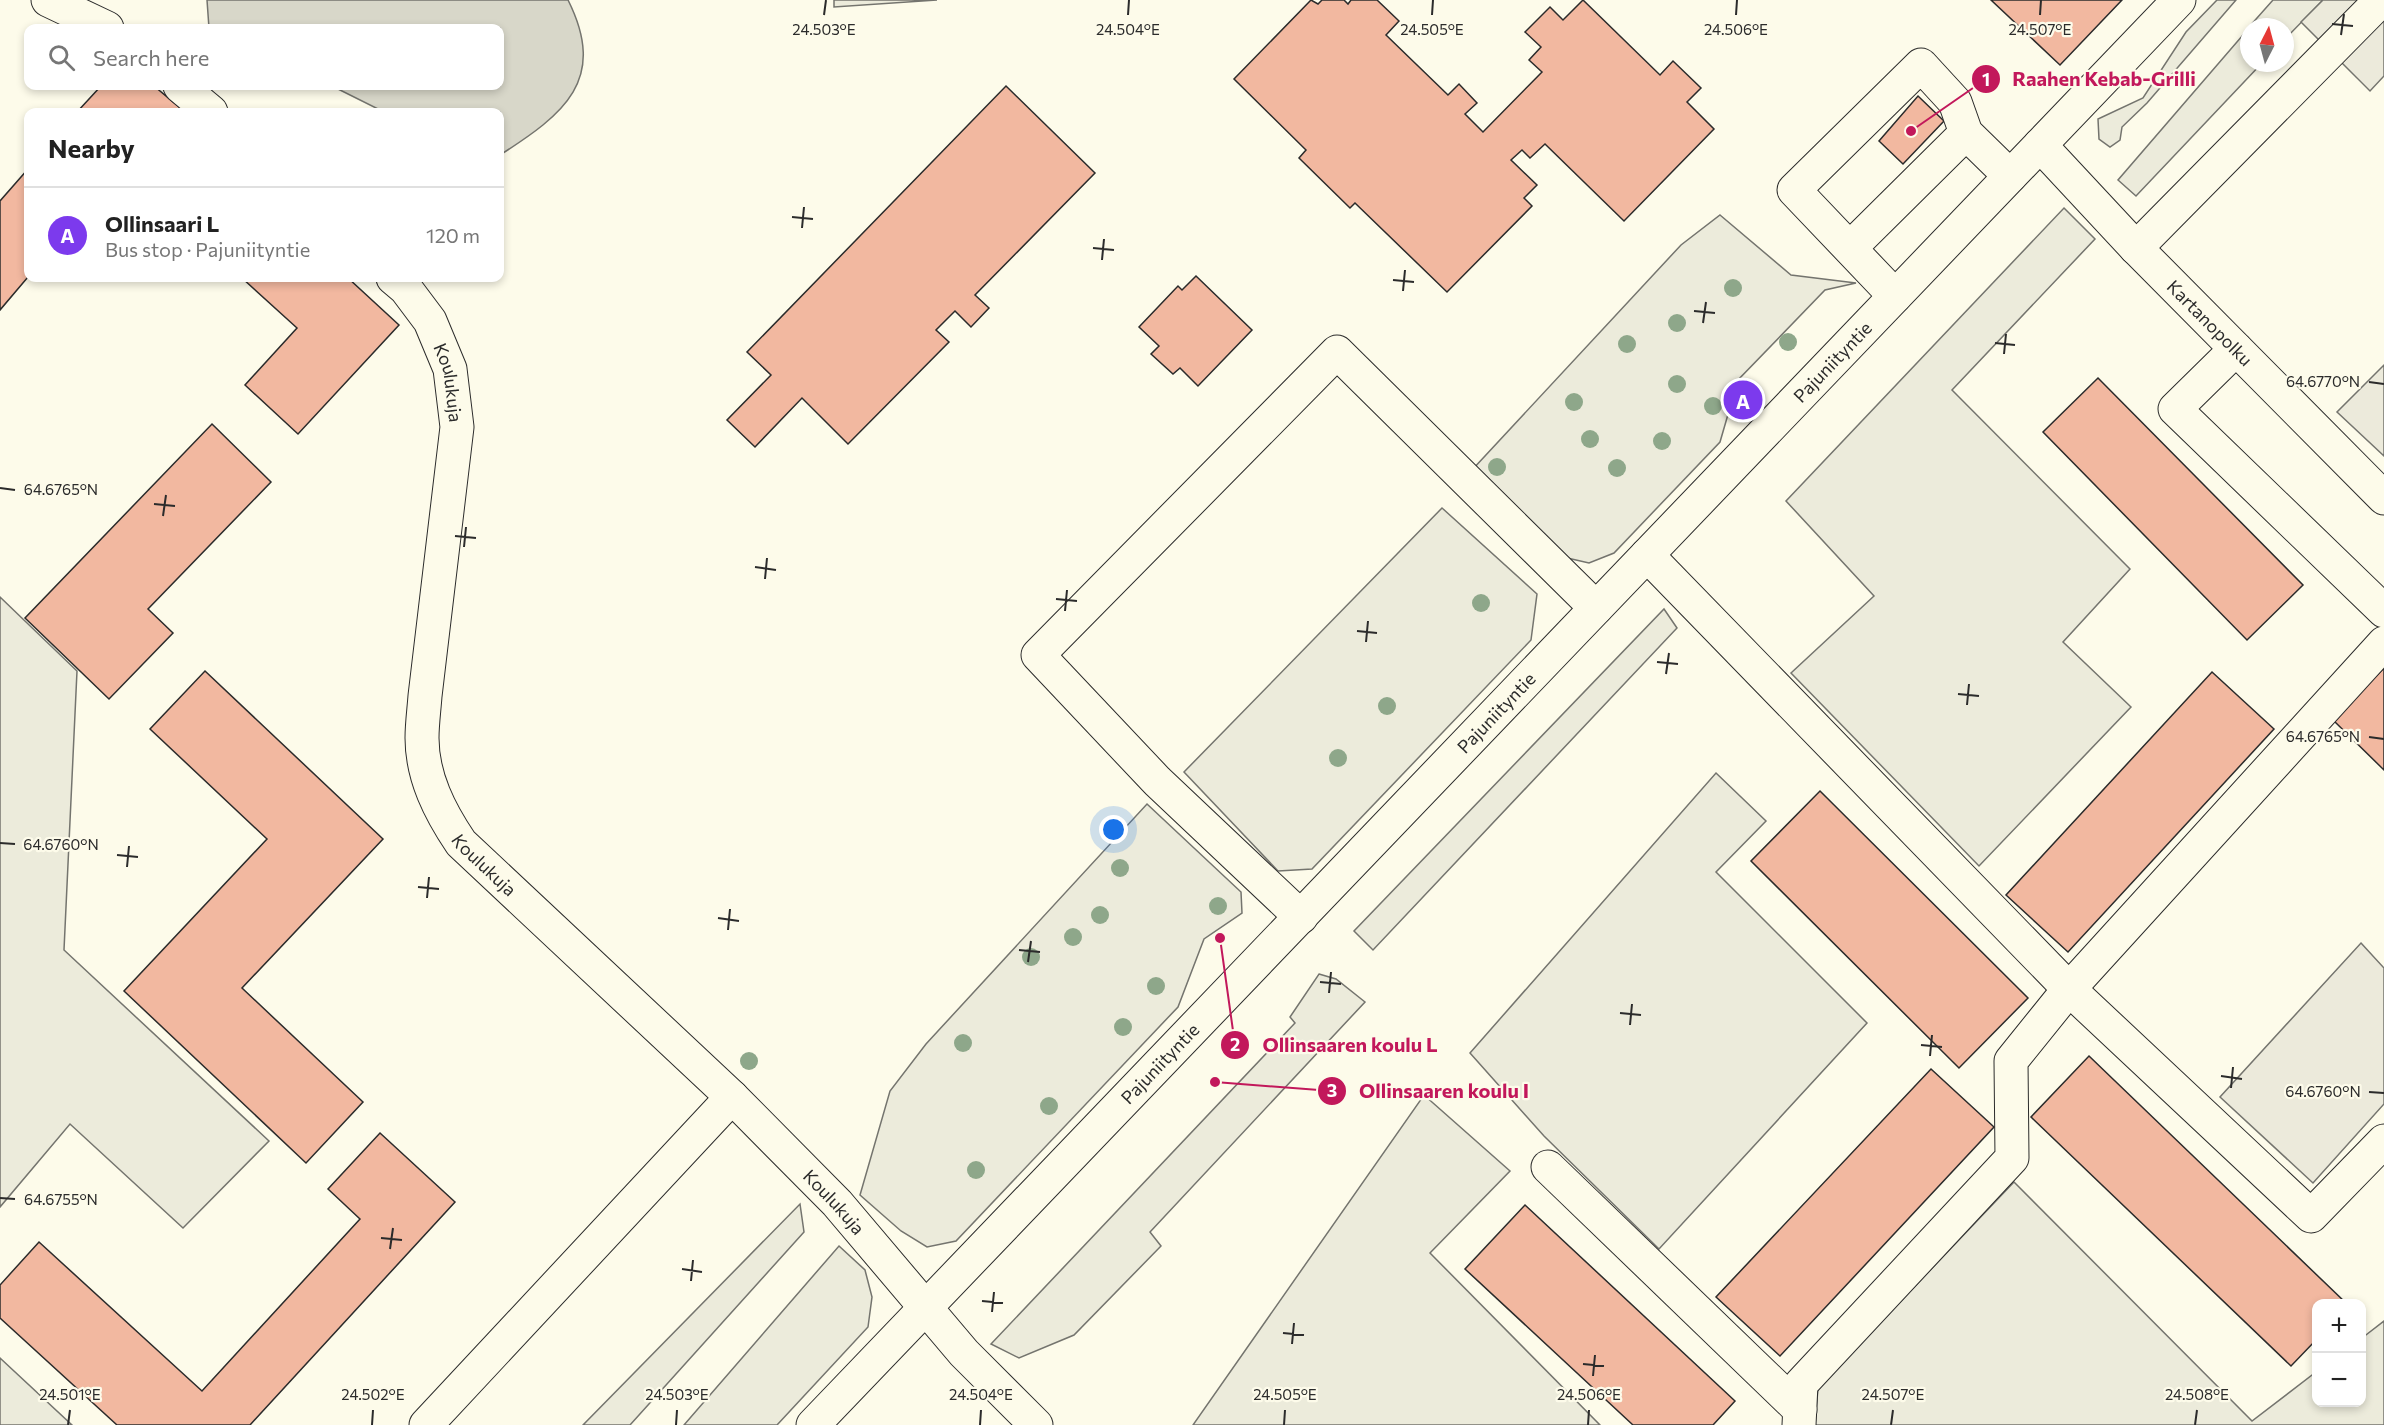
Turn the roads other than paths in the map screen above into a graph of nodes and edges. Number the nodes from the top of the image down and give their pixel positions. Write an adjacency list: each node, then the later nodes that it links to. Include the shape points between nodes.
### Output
1 (48, 0): 4 (street)
2 (2179, 0): 8 (street, Pajuniityntie)
3 (2381, 0): 11 (street)
4 (98, 24)
5 (185, 90): 6 (street)
6 (206, 108)
7 (1965, 133): 9 (street); 10 (street); 10 (street, via 1955,102 1921,65 1794,190)
8 (2040, 145): 9 (street, Pajuniityntie); 11 (street, Kartanopolku)
9 (2010, 176): 13 (street, Pajuniityntie)
10 (1850, 248): 13 (street)
11 (2136, 248): 14 (street, Kartanopolku)
12 (398, 282): 22 (street, Koulukuja, via 430,321 450,369 457,428 422,740 430,784 442,815 461,843)
13 (1895, 296): 16 (street, Pajuniityntie)
14 (2236, 349): 15 (street, Kartanopolku); 18 (street, via 2175,409)
15 (2384, 498)
16 (1647, 555): 17 (street, Pajuniityntie); 21 (street)
17 (1596, 608): 20 (street, Pajuniityntie); 20 (street, via 1337,352 1038,655 1156,781)
18 (2384, 611)
19 (2384, 643): 21 (street)
20 (1300, 917): 25 (street, Pajuniityntie)
21 (2068, 989): 23 (street, via 2312,1216); 26 (street, via 2011,1061 2013,1158 1801,1384)
22 (732, 1096): 25 (street, Koulukuja, via 837,1203); 27 (street)
23 (2384, 1141)
24 (1548, 1167): 26 (street)
25 (925, 1306): 28 (street, Pajuniityntie); 29 (street, Koulukuja, via 964,1353)
26 (1799, 1417)
27 (426, 1425)
28 (813, 1425)
29 (1036, 1425)

